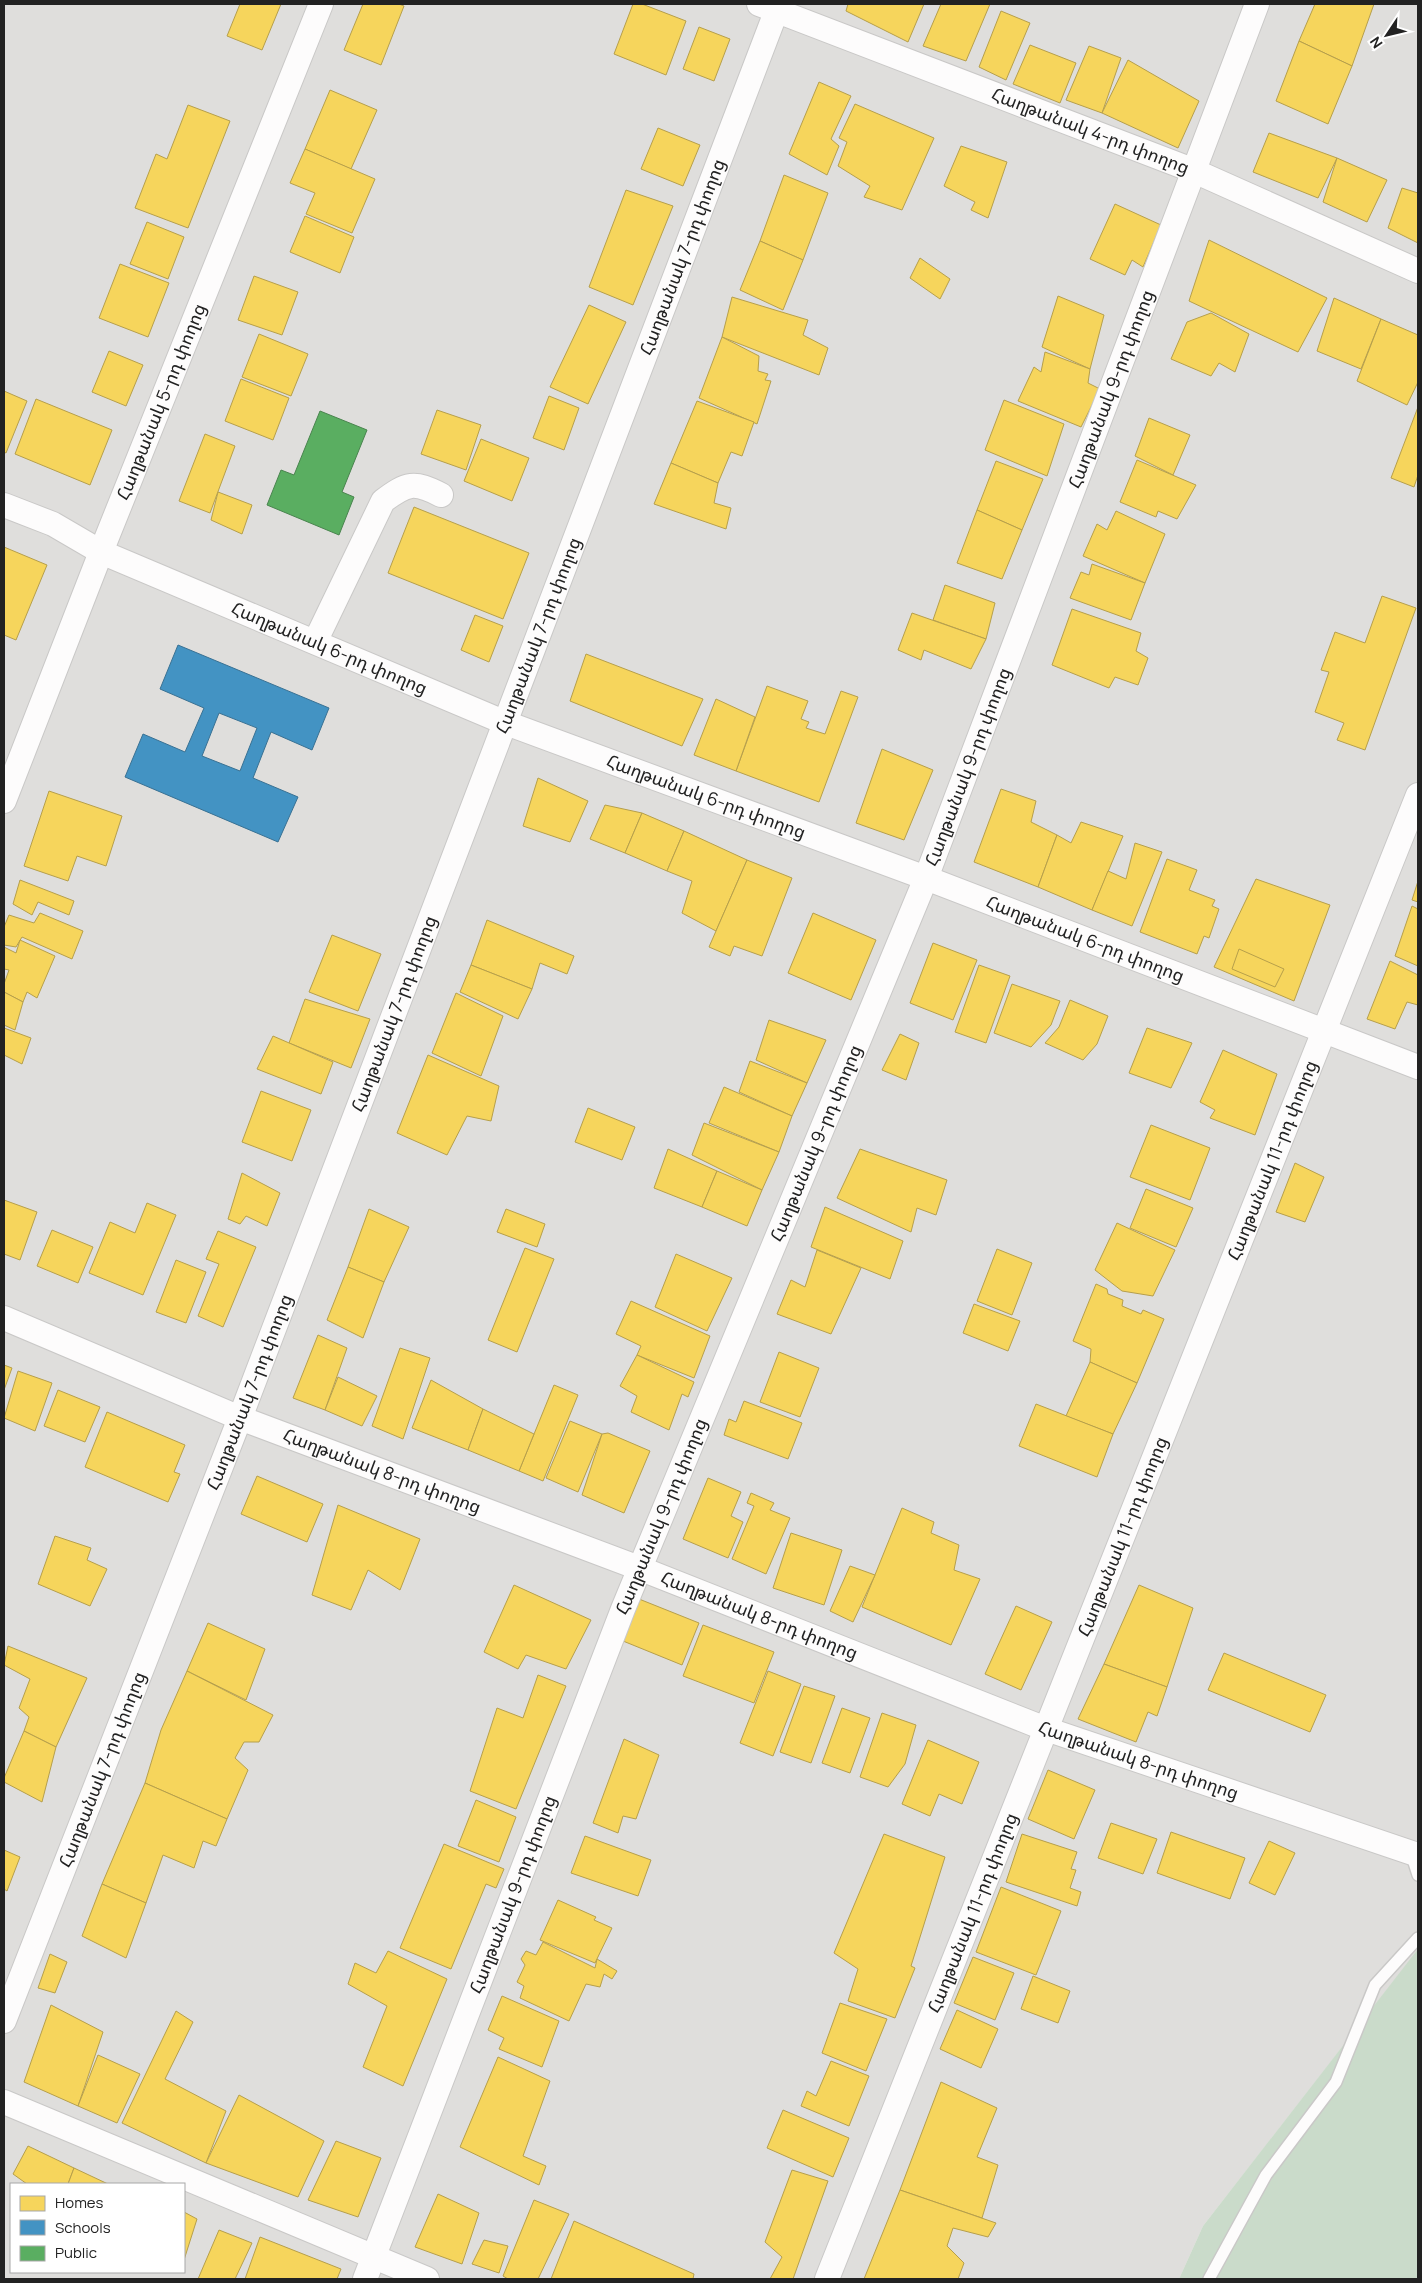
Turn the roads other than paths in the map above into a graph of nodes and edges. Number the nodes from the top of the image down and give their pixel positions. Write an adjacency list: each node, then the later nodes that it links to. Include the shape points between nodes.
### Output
1 (321, 4): 8 (street, Հաղթանակ 5-րդ փողոց)
2 (1257, 4): 4 (street, Հաղթանակ 9-րդ փողոց)
3 (771, 6): 4 (street, Հաղթանակ 4-րդ փողոց); 10 (street, Հաղթանակ 7-րդ փողոց)
4 (1192, 170): 5 (street, Հաղթանակ 4-րդ փողոց); 13 (street, Հաղթանակ 9-րդ փողոց)
5 (1418, 271)
6 (441, 495): 9 (street, via 423,485 400,488 383,501)
7 (4, 505): 8 (street, Հաղթանակ 6-րդ փողոց, via 53,524)
8 (100, 552): 9 (street, Հաղթանակ 6-րդ փողոց); 12 (street, Հաղթանակ 5-րդ փողոց)
9 (315, 642): 10 (street, Հաղթանակ 6-րդ փողոց)
10 (506, 723): 13 (street, Հաղթանակ 6-րդ փողոց); 17 (street, Հաղթանակ 7-րդ փողոց)
11 (1418, 795): 14 (street, Հաղթանակ 11-րդ փողոց)
12 (4, 801)
13 (926, 878): 14 (street, Հաղթանակ 6-րդ փողոց); 18 (street, Հաղթանակ 9-րդ փողոց)
14 (1325, 1033): 15 (street, Հաղթանակ 6-րդ փողոց); 19 (street, Հաղթանակ 11-րդ փողոց)
15 (1418, 1067)
16 (4, 1318): 17 (street, Հաղթանակ 8-րդ փողոց)
17 (240, 1418): 18 (street, Հաղթանակ 8-րդ փողոց); 22 (street, Հաղթանակ 7-րդ փողոց)
18 (639, 1568): 19 (street, Հաղթանակ 8-րդ փողոց); 26 (street, Հաղթանակ 9-րդ փողոց)
19 (1046, 1729): 20 (street, Հաղթանակ 8-րդ փողոց); 28 (street, Հաղթանակ 11-րդ փողոց)
20 (1416, 1861)
21 (1418, 1938): 29 (lane, via 1375,1985 1336,2082 1266,2175)
22 (4, 2022)
23 (4, 2102): 24 (street)
24 (183, 2183)
25 (185, 2184): 26 (street)
26 (370, 2268): 27 (street)
27 (427, 2279)
28 (827, 2279)
29 (1209, 2279)

